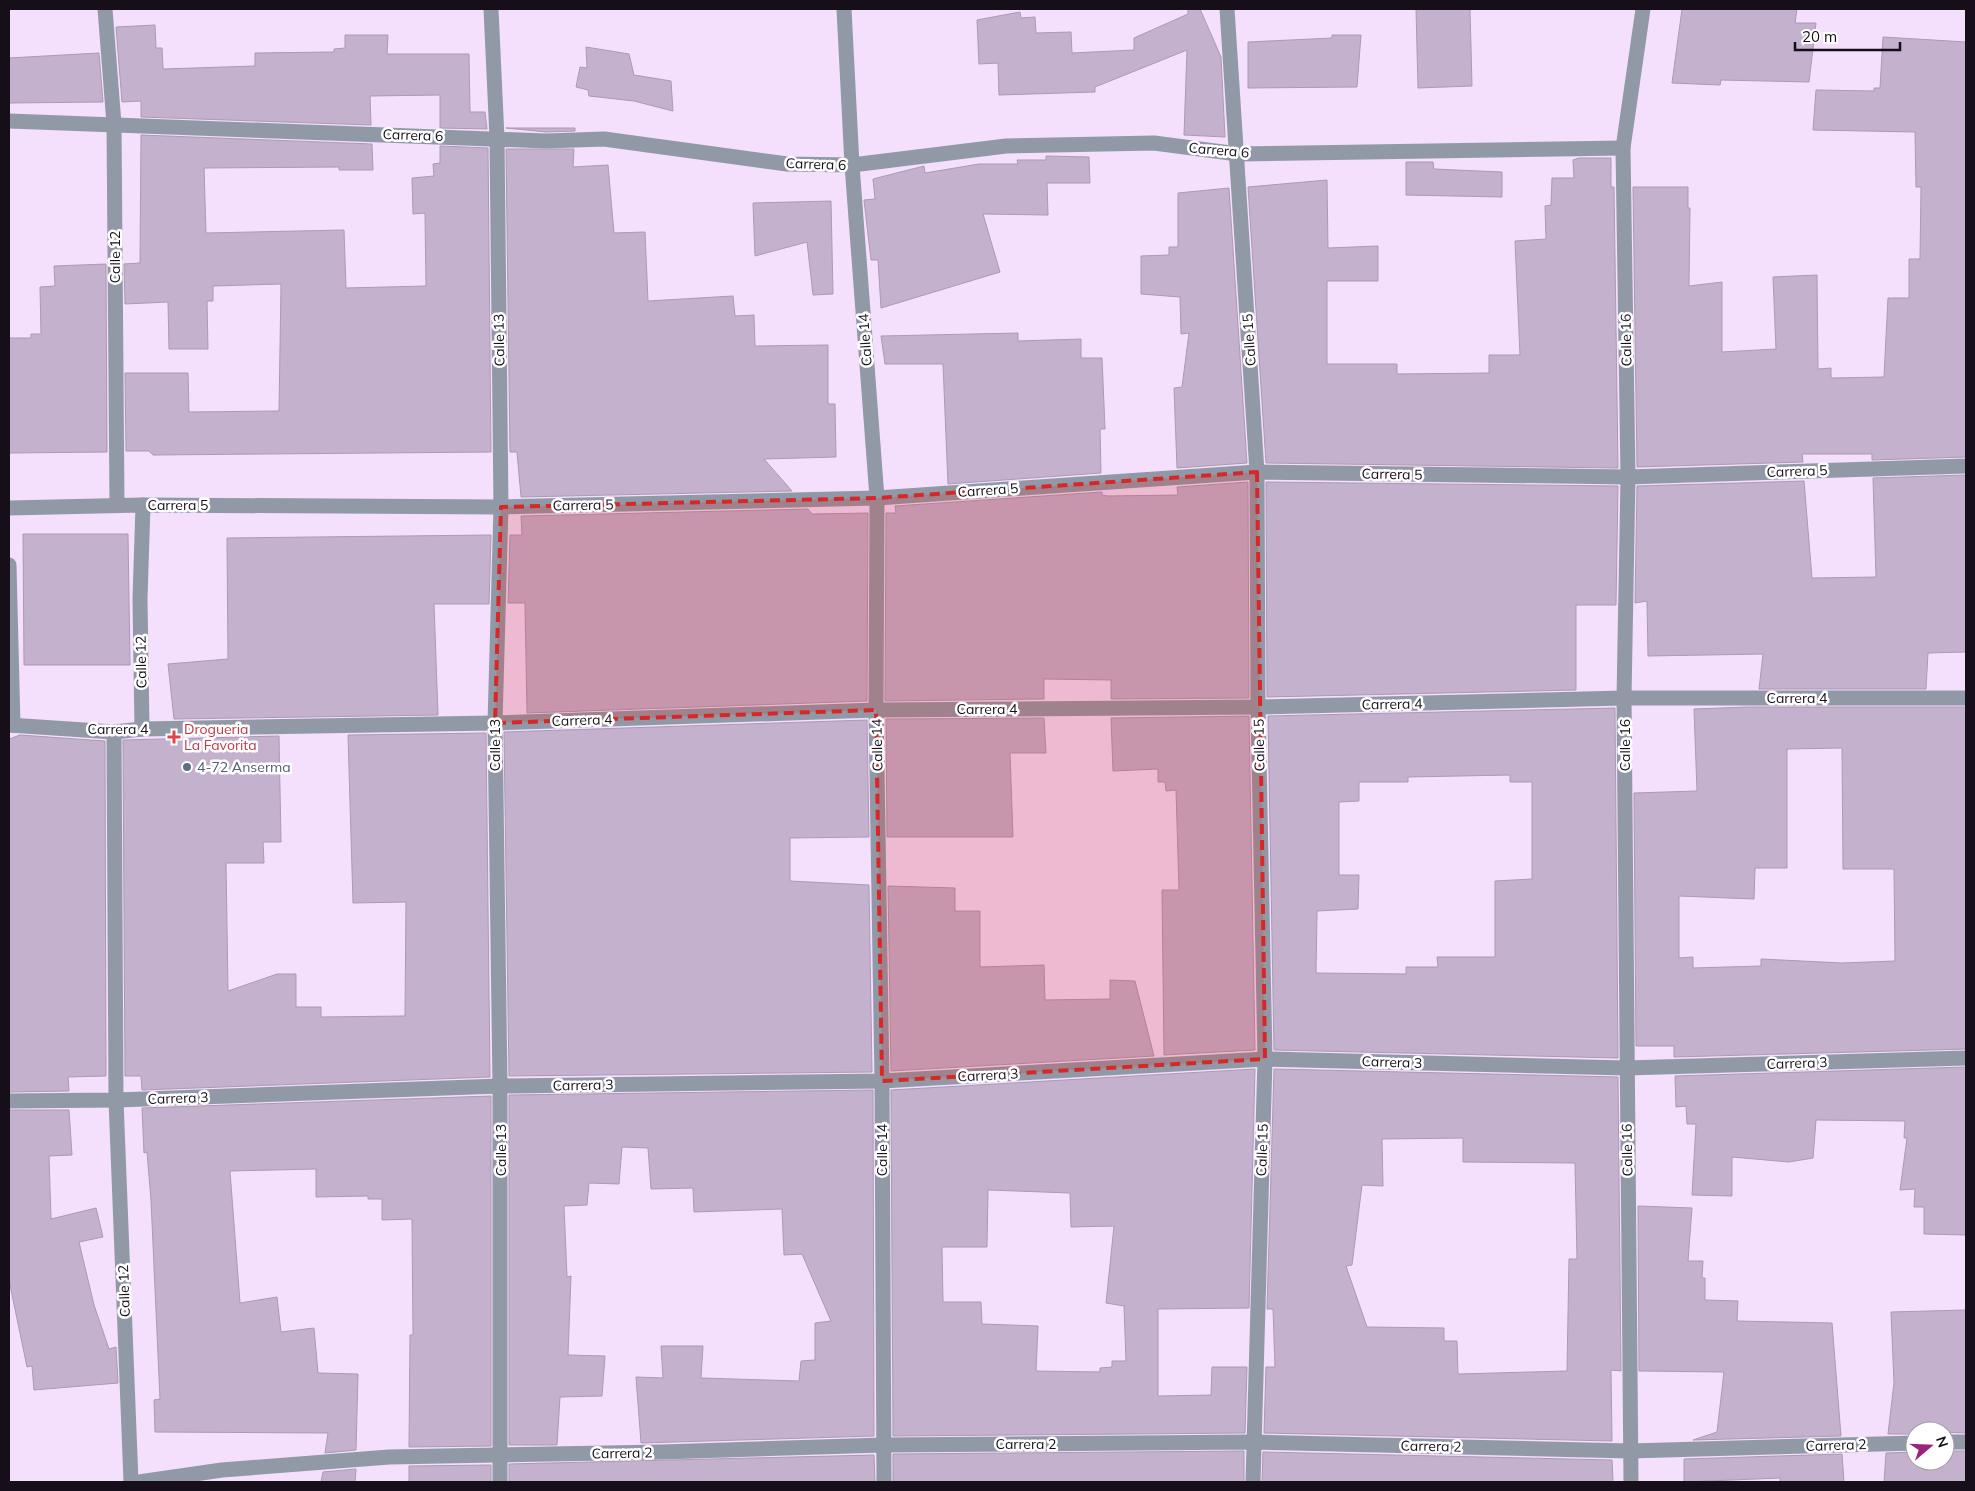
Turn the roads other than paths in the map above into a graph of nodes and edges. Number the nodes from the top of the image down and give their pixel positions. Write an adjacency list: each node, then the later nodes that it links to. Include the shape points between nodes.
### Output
1 (105, 9): 7 (street, Calle 12)
2 (491, 9): 8 (street, Calle 13)
3 (844, 9): 11 (street, Calle 14)
4 (1227, 9): 10 (street, Calle 15)
5 (1643, 9): 9 (street, Calle 16)
6 (9, 121): 7 (street, Carrera 6)
7 (114, 124): 8 (street, Carrera 6); 16 (street, Calle 12)
8 (497, 138): 11 (street, Carrera 6, via 546,141 604,138 759,161); 18 (street, Calle 13)
9 (1623, 148): 10 (street, Carrera 6); 14 (street, Calle 16)
10 (1238, 154): 11 (street, Carrera 6, via 1154,143 1006,146); 13 (street, Calle 15)
11 (852, 165): 15 (street, Calle 14)
12 (1966, 466): 14 (street, Carrera 5)
13 (1258, 472): 14 (street, Carrera 5); 15 (street, Carrera 5); 23 (street, Calle 15)
14 (1628, 477): 21 (street, Calle 16)
15 (877, 498): 18 (street, Carrera 5); 24 (street, Calle 14)
16 (117, 505): 17 (street, Carrera 5); 19 (street, Carrera 5)
17 (143, 505): 18 (street, Carrera 5); 27 (street, Calle 12, via 140,599)
18 (501, 507): 25 (street, Calle 13)
19 (9, 508)
20 (9, 565): 26 (street)
21 (1624, 698): 22 (street, Carrera 4); 23 (street, Carrera 4); 31 (street, Calle 16)
22 (1966, 698)
23 (1258, 707): 24 (street, Carrera 4); 30 (street, Calle 15)
24 (876, 710): 25 (street, Carrera 4); 32 (street, Calle 14)
25 (495, 723): 27 (street, Carrera 4); 33 (street, Calle 13)
26 (11, 725): 28 (street, Carrera 4)
27 (142, 729): 28 (street, Carrera 4)
28 (114, 732): 34 (street, Calle 12)
29 (1966, 1058): 31 (street, Carrera 3)
30 (1265, 1059): 31 (street, Carrera 3); 32 (street, Carrera 3); 36 (street, Calle 15)
31 (1626, 1068): 39 (street, Calle 16)
32 (882, 1081): 33 (street, Carrera 3); 38 (street, Calle 14)
33 (500, 1086): 34 (street, Carrera 3); 40 (street, Calle 13)
34 (116, 1100): 35 (street, Carrera 3); 41 (street, Calle 12)
35 (9, 1101)
36 (1252, 1442): 38 (street, Carrera 2); 39 (street, Carrera 2); 45 (street, Calle 15)
37 (1905, 1443): 39 (street, Carrera 2)
38 (883, 1445): 40 (street, Carrera 2); 44 (street, Calle 14)
39 (1630, 1451): 46 (street, Calle 16)
40 (501, 1454): 42 (street, Carrera 2, via 389,1457 222,1470); 43 (street, Calle 13)
41 (131, 1482)
42 (139, 1482)
43 (500, 1482)
44 (884, 1482)
45 (1253, 1482)
46 (1631, 1482)

